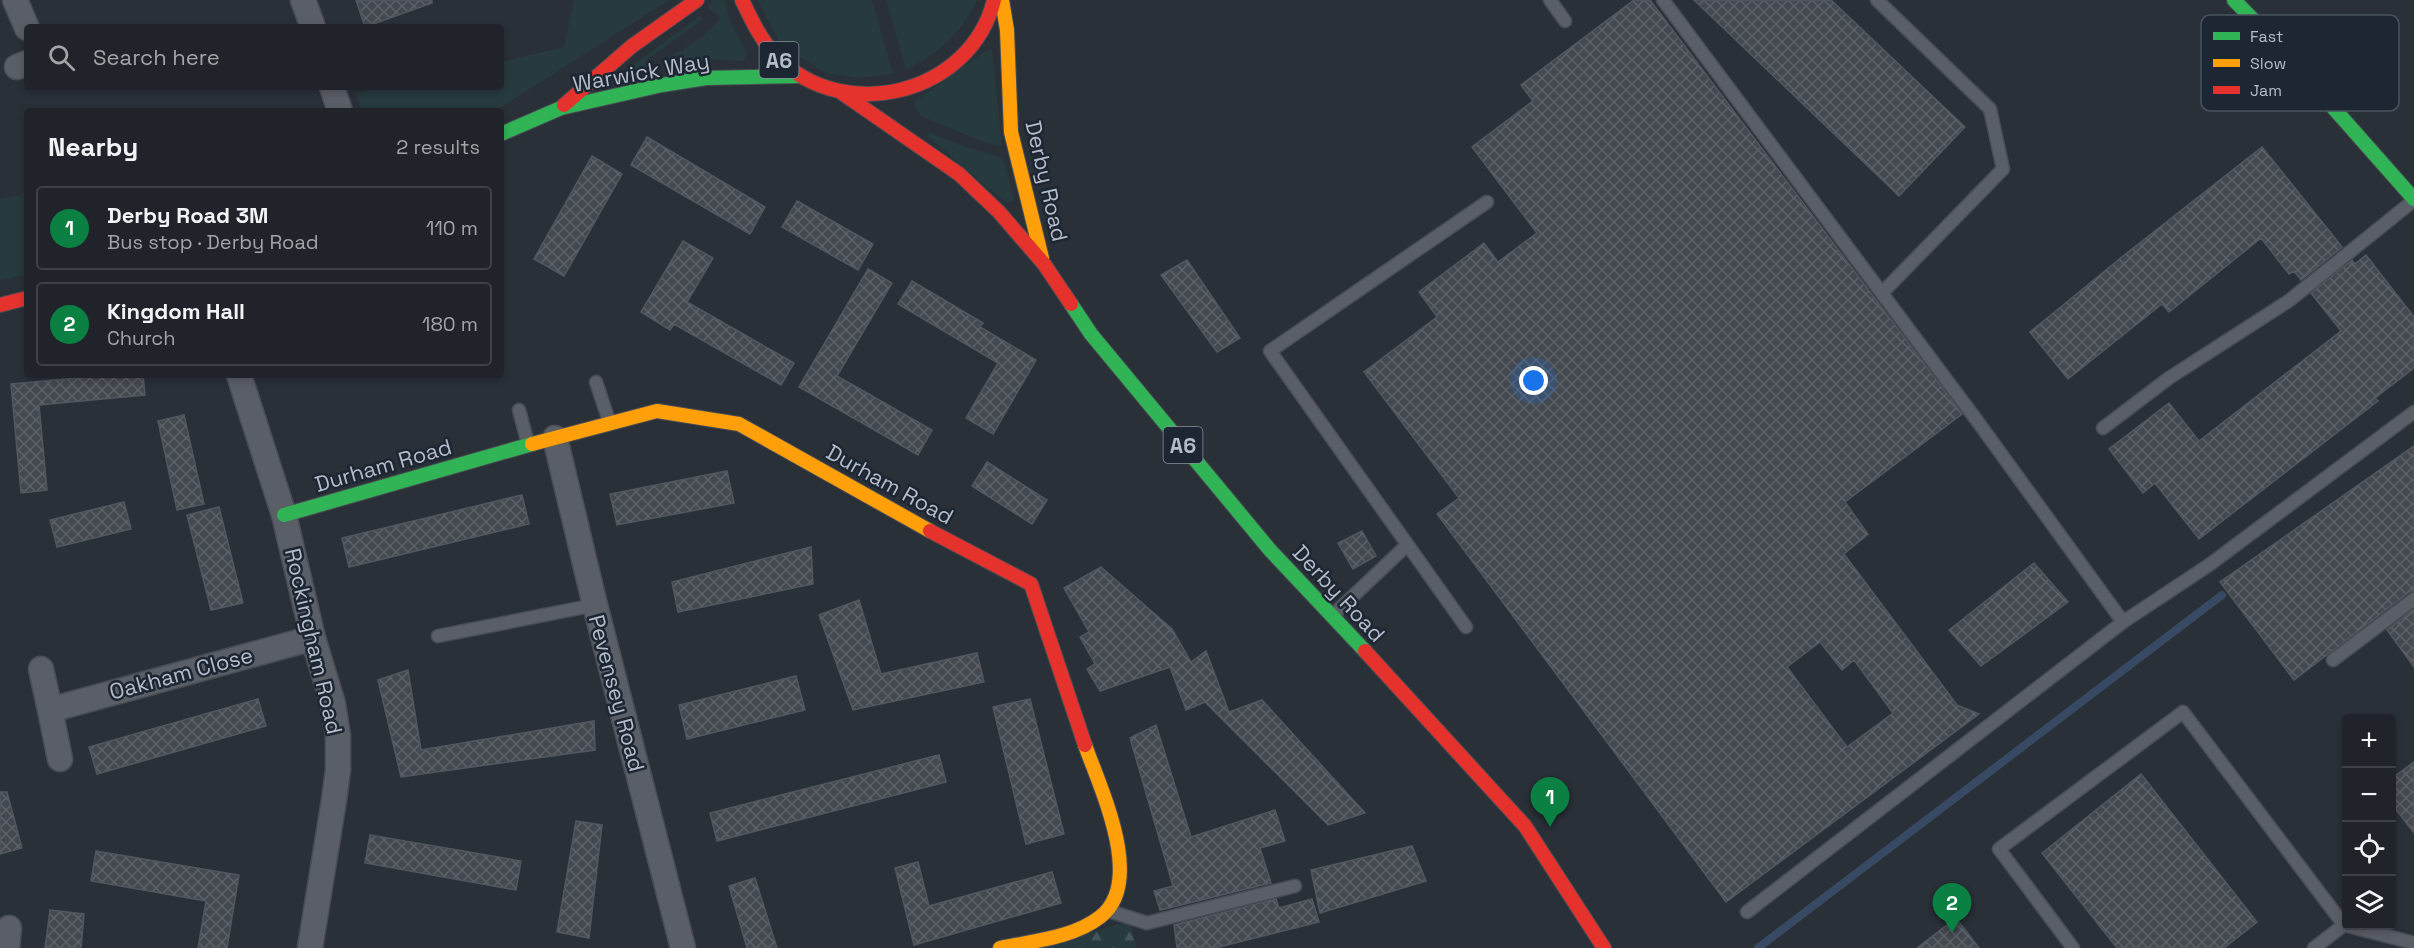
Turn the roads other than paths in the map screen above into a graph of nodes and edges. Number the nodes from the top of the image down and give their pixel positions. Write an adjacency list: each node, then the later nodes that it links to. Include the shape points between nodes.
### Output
1 (15, 0): 13 (street)
2 (303, 0): 14 (street)
3 (697, 0): 19 (main road, Warwick Way, via 632,46)
4 (742, 0): 15 (main road, A6, via 756,33 770,52)
5 (994, 0): 17 (main road, A6, via 972,45 941,74 905,91 879,95)
6 (1002, 0): 24 (main road, Derby Road / A6, via 1011,132)
7 (1550, 0): 12 (lane)
8 (1663, 0): 25 (lane)
9 (1877, 0): 25 (lane, via 1990,109 2003,169)
10 (2234, 0): 11 (main road)
11 (2249, 15)
12 (1565, 21)
13 (25, 24)
14 (312, 24)
15 (800, 76): 17 (main road, A6); 19 (main road, Warwick Way, via 706,78)
16 (333, 90): 18 (street)
17 (842, 93): 24 (main road, Derby Road / A6, via 959,174)
18 (339, 108)
19 (561, 108): 21 (main road, Warwick Way)
20 (2336, 111): 22 (main road)
21 (504, 133)
22 (2414, 200): 33 (lane, via 2290,300 2169,378)
23 (1487, 202): 37 (lane, via 1270,351)
24 (1044, 264): 40 (main road, Derby Road / A6, via 1091,334)
25 (1882, 293): 41 (lane)
26 (24, 299): 27 (main road)
27 (0, 305)
28 (240, 378): 36 (street, Rockingham Road)
29 (596, 382): 32 (lane)
30 (519, 410): 35 (lane)
31 (2414, 412): 41 (lane, via 2209,565)
32 (610, 424): 34 (main road, Durham Road); 50 (main road, Durham Road, via 657,411 739,424 1031,584 1119,846 1120,877)
33 (2103, 428)
34 (555, 438): 35 (main road, Durham Road); 39 (street, Pevensey Road)
35 (529, 445): 36 (main road, Durham Road)
36 (284, 515): 44 (street, Rockingham Road)
37 (1407, 545): 40 (lane); 42 (lane)
38 (2414, 599): 45 (lane)
39 (595, 605): 43 (lane); 58 (street, Pevensey Road)
40 (1331, 617): 54 (main road, Derby Road / A6, via 1525,826)
41 (2123, 622): 51 (lane)
42 (1466, 627)
43 (438, 636)
44 (313, 638): 47 (street, Oakham Close); 57 (street, Rockingham Road, via 333,704 338,770)
45 (2333, 660)
46 (41, 669): 47 (street)
47 (50, 710): 48 (street)
48 (60, 759)
49 (1295, 886): 50 (lane, via 1147,922)
50 (1108, 910): 59 (main road, via 1085,928)
51 (1747, 912)
52 (2342, 925): 62 (lane, via 2183,712 1999,849)
53 (2342, 927): 63 (lane)
54 (1594, 930): 60 (lane); 61 (main road, Derby Road / A6)
55 (2359, 930): 56 (lane)
56 (2414, 944)
57 (310, 948)
58 (683, 948)
59 (1000, 948)
60 (1593, 948)
61 (1604, 948)
62 (2073, 948)
63 (2314, 948)

